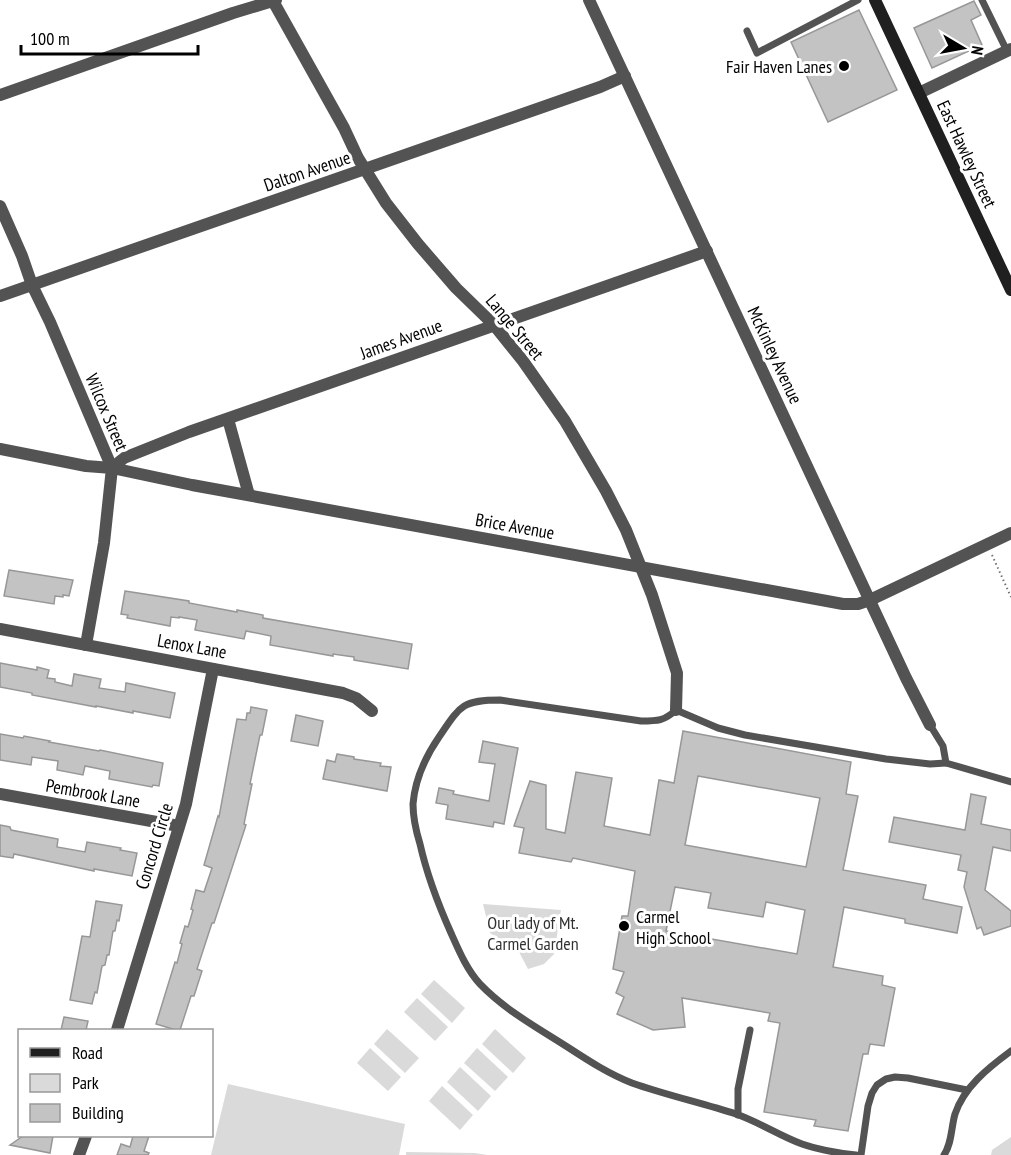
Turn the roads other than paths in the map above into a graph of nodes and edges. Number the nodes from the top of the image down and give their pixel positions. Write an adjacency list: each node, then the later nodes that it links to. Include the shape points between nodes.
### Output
1 (272, 0): 10 (street); 11 (street, Lange Street)
2 (589, 0): 8 (street, McKinley Avenue)
3 (858, 0): 6 (lane, via 757,52)
4 (875, 0): 9 (street, East Hawley Street)
5 (982, 0): 7 (lane)
6 (747, 31)
7 (1009, 50): 9 (street)
8 (625, 76): 11 (street, Dalton Avenue); 13 (street, McKinley Avenue)
9 (919, 93): 15 (street, East Hawley Street)
10 (0, 95)
11 (365, 170): 14 (street, Dalton Avenue); 17 (street, Lange Street, via 418,244)
12 (0, 206): 14 (street, Wilcox Street)
13 (706, 251): 17 (street, James Avenue); 24 (street, McKinley Avenue)
14 (32, 285): 16 (street, Dalton Avenue); 20 (street, Wilcox Street)
15 (1011, 290)
16 (0, 296)
17 (494, 326): 18 (street, James Avenue); 23 (street, Lange Street, via 565,421 606,491)
18 (228, 419): 20 (street, James Avenue, via 124,458); 21 (street)
19 (0, 449): 20 (street, Brice Avenue)
20 (112, 468): 21 (street, Brice Avenue); 26 (street, Wilcox Street)
21 (249, 495): 23 (street, Brice Avenue)
22 (1011, 533): 24 (street, Brice Avenue)
23 (641, 568): 24 (street, Brice Avenue, via 843,604); 28 (street, Lange Street, via 677,673)
24 (870, 600): 30 (street, McKinley Avenue)
25 (0, 629): 26 (street, Lenox Lane)
26 (86, 645): 27 (street, Lenox Lane)
27 (213, 669): 29 (street, Lenox Lane, via 343,693); 34 (street, Concord Circle)
28 (676, 710): 31 (lane, via 745,735 886,759); 39 (lane, via 667,719 641,721 500,700 473,702 453,716 429,752 415,788 416,831 438,905 464,961 496,999 602,1070 631,1083)
29 (372, 711)
30 (930, 725): 31 (lane, via 943,746)
31 (946, 763): 32 (lane)
32 (1011, 782)
33 (0, 794): 34 (street, Pembrook Lane)
34 (179, 826): 35 (street, Concord Circle)
35 (117, 1029)
36 (750, 1030): 39 (lane, via 738,1089)
37 (1011, 1051): 38 (lane)
38 (967, 1090): 43 (lane, via 895,1077 877,1084 868,1106); 44 (lane)
39 (738, 1115): 42 (lane, via 802,1144)
40 (86, 1137): 41 (street)
41 (79, 1155)
42 (856, 1155)
43 (861, 1155)
44 (944, 1155)

